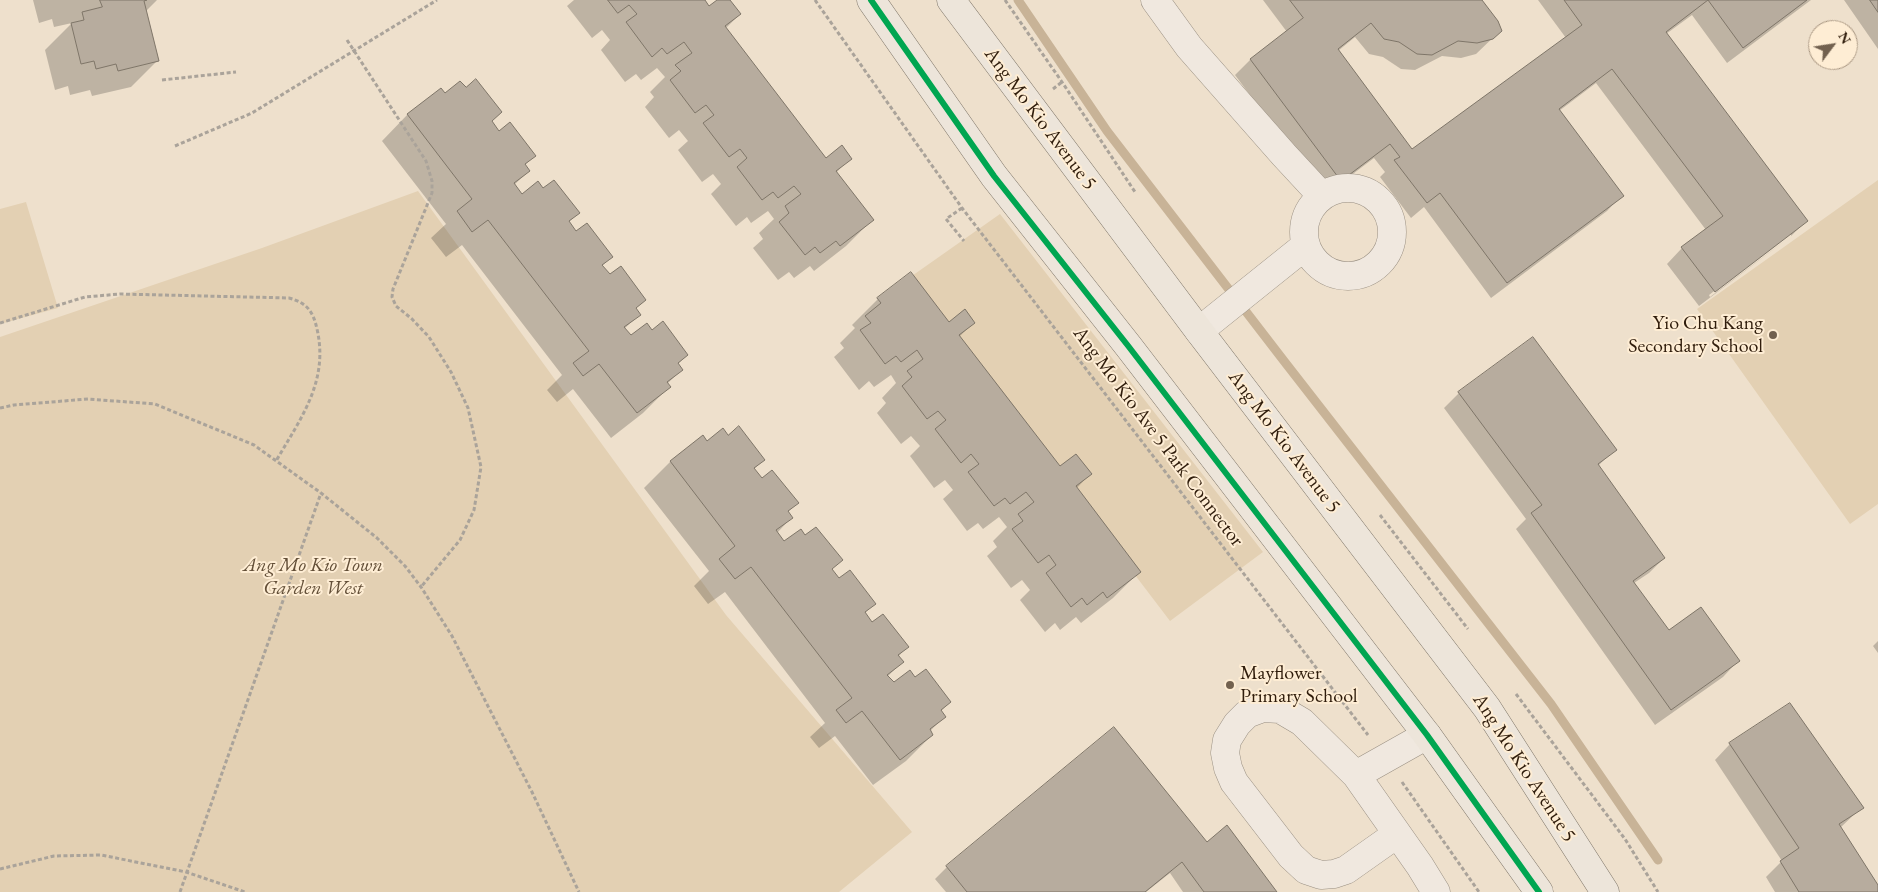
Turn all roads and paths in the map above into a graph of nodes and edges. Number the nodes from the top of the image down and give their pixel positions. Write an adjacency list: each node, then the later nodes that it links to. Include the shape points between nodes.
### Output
1 (437, 0): 7 (path)
2 (815, 0): 12 (path, Ang Mo Kio Ave 5 Park Connector)
3 (871, 0): 21 (main road, via 994,176)
4 (950, 0): 16 (main road, Ang Mo Kio Avenue 5)
5 (1155, 0): 11 (lane, via 1189,47)
6 (347, 40): 7 (path)
7 (354, 51): 10 (path, via 252,113); 20 (path, via 426,161 432,193 392,297 396,306 429,337 451,372 468,408 481,467 474,510 460,540)
8 (236, 72): 9 (path)
9 (162, 80)
10 (175, 146)
11 (1322, 196): 14 (lane, via 1314,202 1304,223); 14 (lane, via 1334,188 1357,187 1378,198 1391,217 1393,241 1382,262 1363,275 1340,276 1319,266)
12 (962, 208): 13 (path, via 946,219); 22 (path, Ang Mo Kio Ave 5 Park Connector)
13 (964, 241)
14 (1305, 246): 16 (lane)
15 (0, 323): 18 (path, via 85,296 120,294 288,298 300,301 314,318 321,361 317,384 307,409)
16 (1199, 331): 33 (main road, Ang Mo Kio Avenue 5, via 1487,708)
17 (0, 408): 18 (path, via 88,399 156,404 254,445)
18 (276, 461): 19 (path)
19 (321, 493): 20 (path, via 378,538); 26 (path)
20 (422, 587): 29 (path, via 452,636 514,757)
21 (1427, 735): 22 (lane); 32 (main road)
22 (1386, 758): 23 (lane); 31 (path, Ang Mo Kio Ave 5 Park Connector)
23 (1356, 775): 24 (lane); 24 (lane, via 1302,722 1280,709 1263,708 1248,714 1226,740 1225,753 1234,782 1291,856 1306,870 1334,874 1346,870)
24 (1397, 834): 30 (lane)
25 (0, 869): 26 (path, via 54,856 102,856)
26 (186, 872): 27 (path); 28 (path)
27 (180, 892)
28 (245, 892)
29 (578, 892)
30 (1436, 892)
31 (1479, 892)
32 (1539, 892)
33 (1604, 892)

